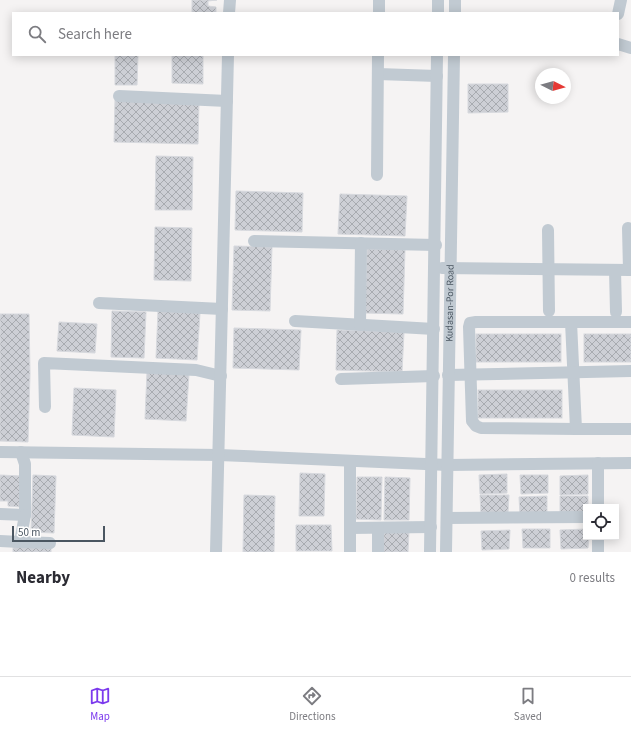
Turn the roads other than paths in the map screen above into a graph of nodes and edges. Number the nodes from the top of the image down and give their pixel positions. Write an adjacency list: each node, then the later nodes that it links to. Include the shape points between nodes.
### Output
1 (230, 0): 6 (street)
2 (379, 0): 7 (street)
3 (438, 0): 8 (street)
4 (455, 0): 9 (street)
5 (621, 0): 10 (street)
6 (230, 12)
7 (379, 12)
8 (438, 12)
9 (455, 12)
10 (618, 12)
11 (619, 44): 12 (street)
12 (631, 48)
13 (228, 56): 20 (street)
14 (378, 56): 17 (street)
15 (438, 56): 18 (street, Kudasan-Por Road)
16 (454, 56): 28 (street, Kudasan-Por Road)
17 (378, 74): 18 (street); 21 (street)
18 (437, 76): 26 (street, Kudasan-Por Road)
19 (119, 96): 20 (street)
20 (227, 101): 33 (street)
21 (377, 175)
22 (628, 228): 31 (street)
23 (548, 230): 29 (street)
24 (254, 241): 25 (street)
25 (361, 243): 26 (street); 39 (street)
26 (436, 245): 27 (street, Kudasan-Por Road)
27 (435, 268): 28 (street); 40 (street, Kudasan-Por Road)
28 (450, 268): 29 (street); 43 (street, Kudasan-Por Road)
29 (548, 269): 30 (street); 34 (street)
30 (615, 270): 31 (street); 35 (street)
31 (630, 270)
32 (99, 303): 33 (street)
33 (222, 309): 45 (street)
34 (549, 311)
35 (616, 312)
36 (295, 321): 39 (street)
37 (571, 322): 38 (street); 42 (street); 44 (street, via 470,323)
38 (631, 322)
39 (360, 325): 40 (street)
40 (434, 329): 46 (street, Kudasan-Por Road)
41 (631, 371): 42 (street)
42 (574, 372): 44 (street); 50 (street)
43 (448, 375): 44 (street); 58 (street, Kudasan-Por Road)
44 (471, 375): 50 (street, via 472,421 476,426)
45 (221, 376): 48 (street, via 196,370 44,363); 53 (street)
46 (434, 376): 47 (street); 57 (street, Kudasan-Por Road)
47 (341, 379)
48 (45, 407)
49 (631, 429): 50 (street)
50 (576, 430)
51 (0, 452): 52 (street)
52 (21, 452): 53 (street); 61 (street, via 25,464)
53 (219, 455): 54 (street); 71 (street)
54 (350, 461): 57 (street); 65 (street)
55 (598, 463): 56 (street); 58 (street); 59 (street)
56 (631, 463)
57 (432, 464): 58 (street); 64 (street, Kudasan-Por Road)
58 (448, 465): 63 (street, Kudasan-Por Road)
59 (598, 504)
60 (0, 514): 61 (street)
61 (25, 515): 68 (street)
62 (583, 517): 63 (street)
63 (446, 518): 75 (street, Kudasan-Por Road)
64 (431, 527): 66 (street); 74 (street, Kudasan-Por Road)
65 (350, 528): 66 (street); 72 (street)
66 (378, 528): 73 (street)
67 (598, 540): 76 (street)
68 (20, 542): 69 (street); 70 (street)
69 (50, 543)
70 (2, 545)
71 (216, 552)
72 (350, 552)
73 (378, 552)
74 (430, 552)
75 (446, 552)
76 (598, 552)

